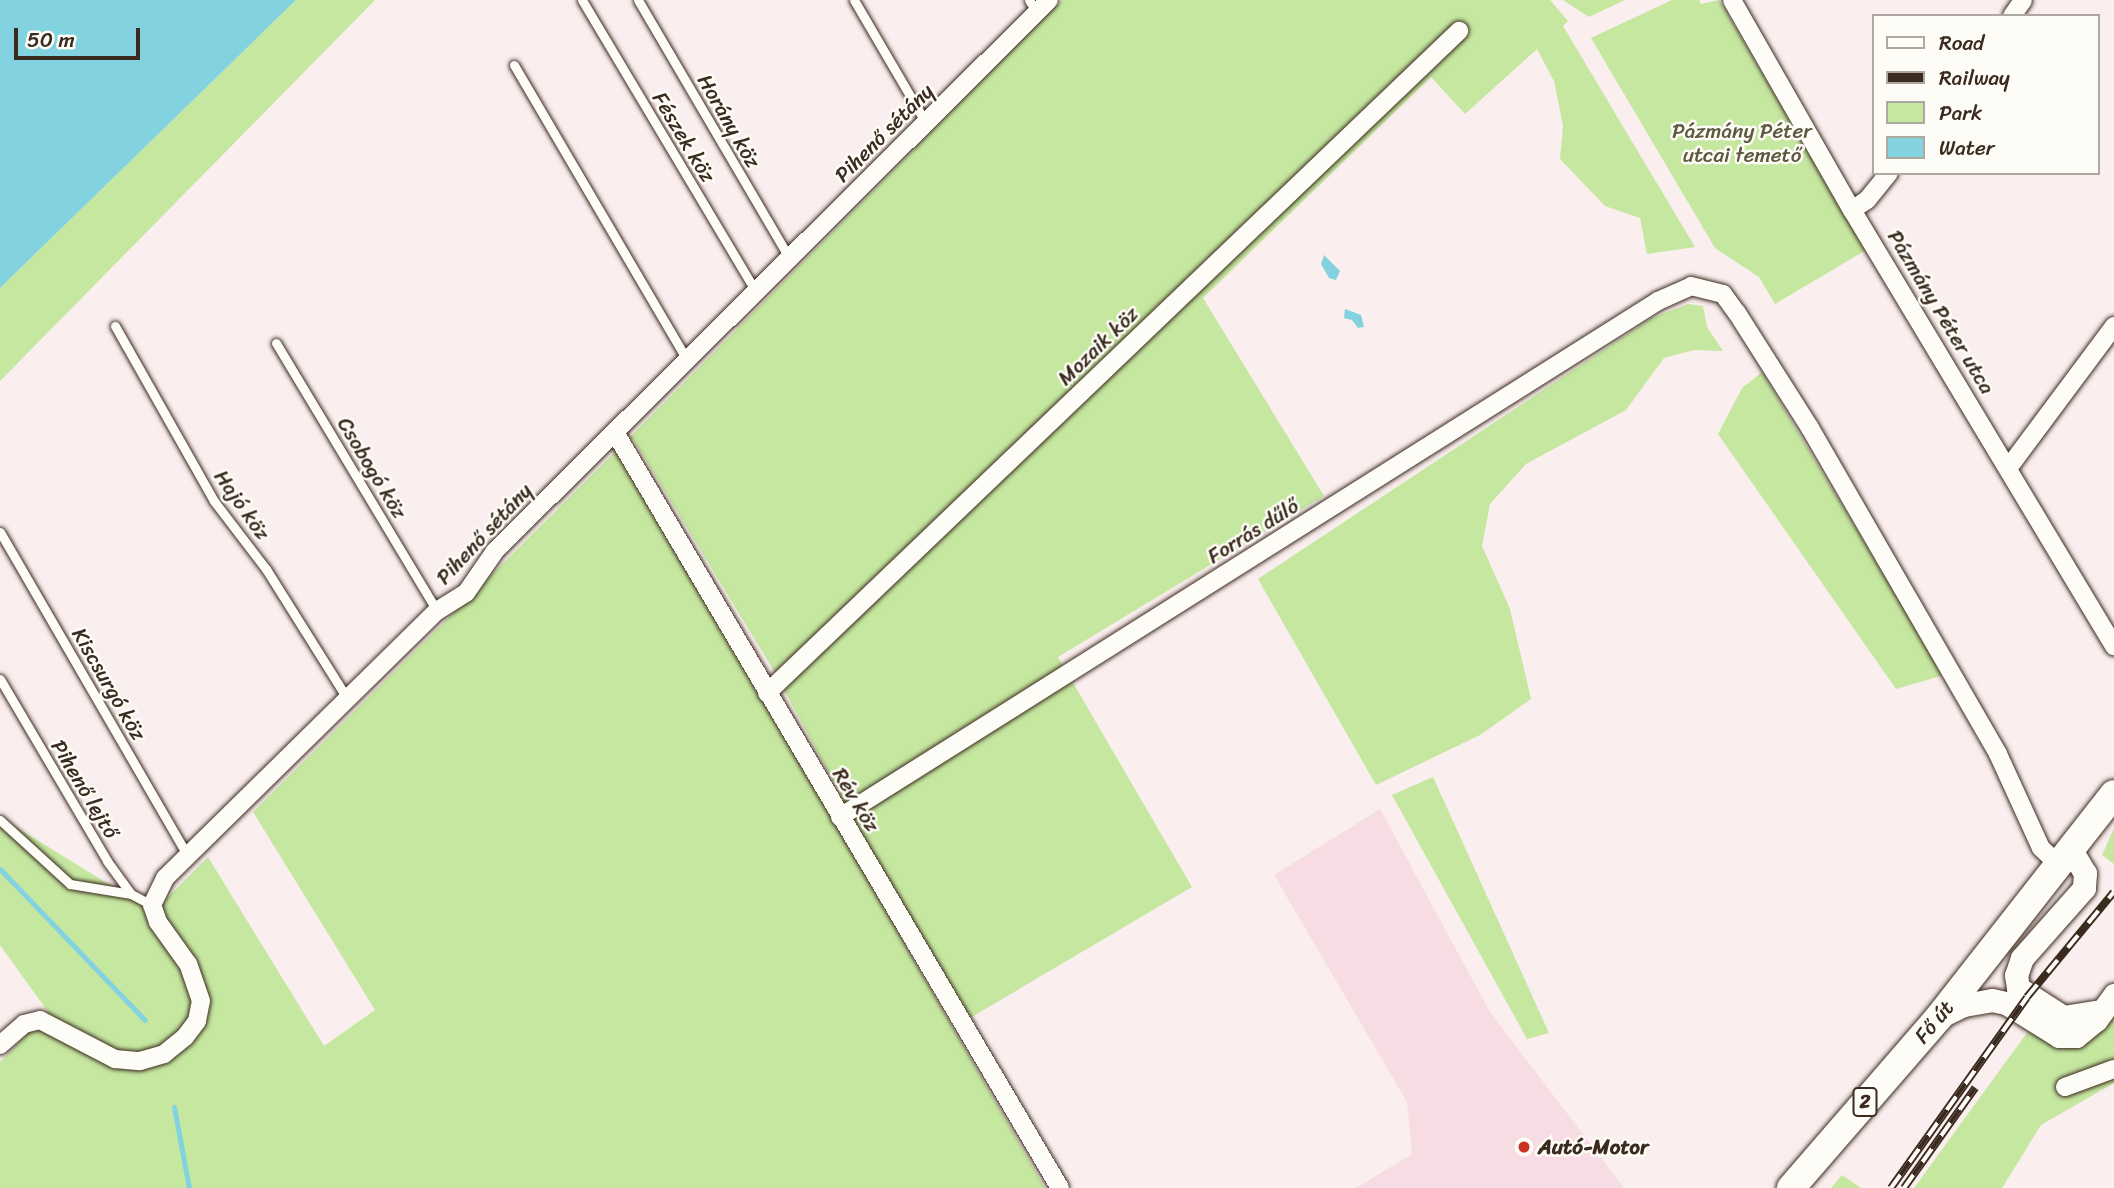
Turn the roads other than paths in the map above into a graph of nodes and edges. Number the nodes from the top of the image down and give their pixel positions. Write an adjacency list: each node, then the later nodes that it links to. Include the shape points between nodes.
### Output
1 (582, 0): 12 (lane, Fészek köz)
2 (638, 0): 11 (lane, Horány köz)
3 (854, 0): 8 (lane)
4 (1732, 0): 10 (street, Pázmány Péter utca)
5 (1038, 4): 8 (street, Pihenő sétány)
6 (1459, 31): 23 (street, Mozaik köz)
7 (514, 65): 16 (lane)
8 (926, 123): 11 (street, Pihenő sétány)
9 (1887, 175): 10 (street)
10 (1852, 210): 18 (street, Pázmány Péter utca)
11 (790, 259): 12 (street, Pihenő sétány)
12 (756, 292): 16 (street, Pihenő sétány)
13 (115, 326): 24 (lane, Hajó köz, via 214,501 266,569)
14 (2111, 334): 18 (street)
15 (276, 343): 20 (lane, Csobogó köz)
16 (686, 358): 17 (street, Pihenő sétány)
17 (615, 434): 20 (street, Pihenő sétány, via 495,551 466,593); 23 (street, Rév köz)
18 (2008, 467): 21 (street, Pázmány Péter utca)
19 (0, 532): 28 (lane, Kiscsurgó köz)
20 (437, 611): 24 (street, Pihenő sétány)
21 (2114, 646)
22 (0, 679): 30 (lane, Pihenő lejtő)
23 (767, 693): 26 (street, Rév köz)
24 (348, 698): 28 (street, Pihenő sétány)
25 (2114, 794): 29 (main road, 2)
26 (840, 817): 29 (street, Forrás dűlő, via 1658,302 1691,286 1723,294 1737,313 1810,428 1998,754 2041,848); 37 (street, Rév köz)
27 (0, 820): 30 (lane, via 70,884)
28 (187, 855): 31 (street, Pihenő sétány, via 165,878)
29 (2065, 858): 32 (street, via 2085,873 2084,888 2022,958 2015,975 2018,988 2063,1017 2077,1018); 33 (main road, Fő út / 2)
30 (131, 894): 31 (lane, Pihenő lejtő)
31 (152, 905): 34 (street, via 158,922 188,964 201,1001 197,1021 185,1037 164,1054 140,1061 116,1059 40,1020 24,1024)
32 (2108, 1003): 33 (street, via 2076,1036 2059,1036 2006,1003 1992,1000 1964,1005)
33 (1939, 1017): 38 (main road, Fő út / 2)
34 (0, 1045)
35 (2114, 1069): 36 (street)
36 (2064, 1087)
37 (1060, 1188)
38 (1791, 1188)

